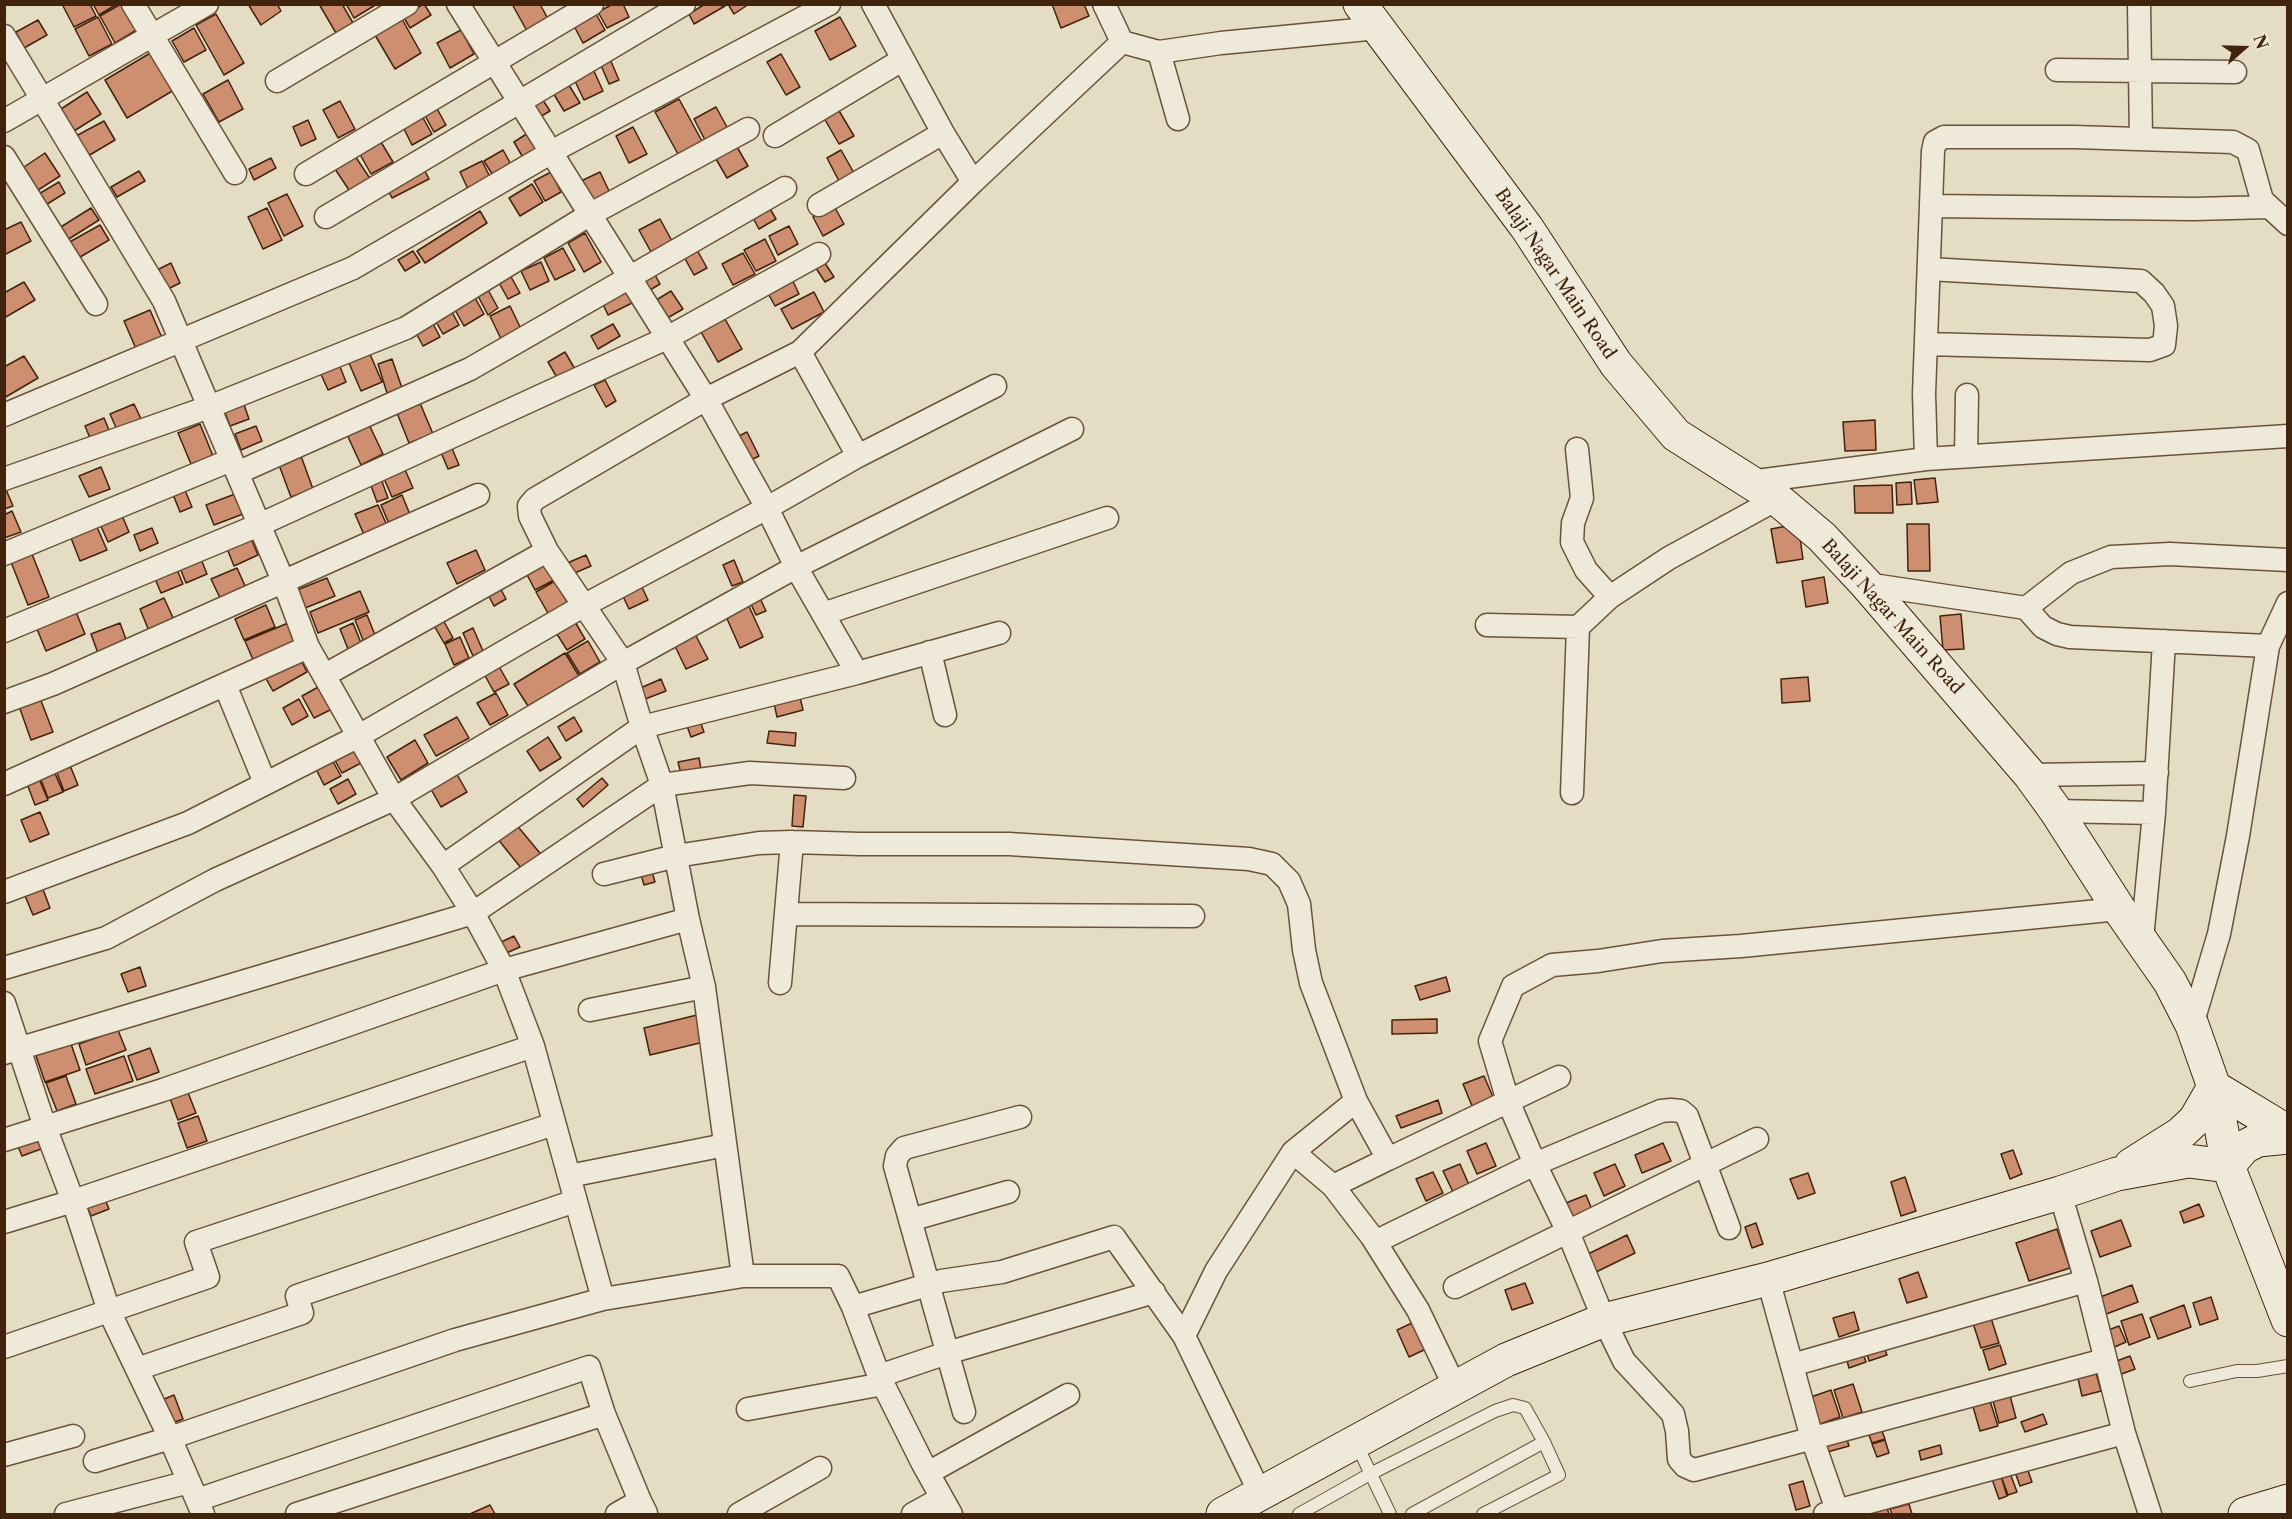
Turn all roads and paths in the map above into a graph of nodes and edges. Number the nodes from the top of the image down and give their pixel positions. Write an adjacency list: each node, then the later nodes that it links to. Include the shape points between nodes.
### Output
1 (133, 4): 13 (street)
2 (207, 4): 13 (street)
3 (407, 4): 21 (street)
4 (458, 4): 17 (street)
5 (592, 4): 17 (street)
6 (684, 4): 23 (street)
7 (829, 4): 30 (street)
8 (873, 4): 16 (street)
9 (1104, 4): 14 (street)
10 (2139, 4): 19 (street)
11 (1369, 16): 15 (street); 63 (street, Balaji Nagar Main Road, via 1527,228 1616,364 1676,435)
12 (4, 36): 22 (street)
13 (153, 36): 22 (street); 32 (street)
14 (1122, 42): 15 (street); 34 (street)
15 (1159, 52): 24 (street)
16 (902, 60): 27 (street); 28 (street)
17 (495, 63): 23 (street); 33 (street)
18 (2057, 70): 19 (street)
19 (2141, 70): 20 (street); 29 (street)
20 (2235, 72)
21 (277, 81)
22 (42, 98): 25 (street); 47 (street, via 164,301)
23 (518, 103): 30 (street); 40 (street)
24 (1178, 120)
25 (4, 121)
26 (748, 129): 39 (street)
27 (943, 133): 34 (street); 36 (street)
28 (775, 136)
29 (2141, 139): 37 (street, via 1944,137 1935,142 1933,151); 38 (street, via 2233,142 2248,150 2262,200)
30 (552, 154): 39 (street); 47 (street, via 353,267)
31 (4, 157): 45 (street)
32 (235, 173)
33 (306, 174)
34 (974, 182): 49 (street)
35 (785, 188): 44 (street)
36 (819, 206)
37 (1931, 206): 38 (street); 43 (street)
38 (2269, 207): 41 (street)
39 (589, 215): 44 (street); 53 (street, via 406,328)
40 (326, 217)
41 (2288, 224)
42 (819, 254): 46 (street)
43 (1929, 269): 48 (street); 48 (street, via 2141,281 2163,306 2166,326 2164,345 2150,350)
44 (630, 278): 46 (street); 61 (street, via 470,369)
45 (96, 304)
46 (667, 338): 52 (street); 68 (street)
47 (180, 340): 53 (street); 54 (street)
48 (1926, 344): 60 (street)
49 (800, 352): 52 (street); 58 (street)
50 (994, 386): 58 (street)
51 (1967, 395): 59 (street)
52 (706, 399): 66 (street); 69 (street, via 535,499 529,506 530,516)
53 (209, 407): 61 (street); 62 (street)
54 (4, 415)
55 (1072, 429): 72 (street)
56 (2288, 436): 59 (street)
57 (1577, 448): 75 (street, via 1582,498 1573,523 1572,542 1586,570)
58 (858, 456): 66 (street)
59 (1966, 456): 60 (street)
60 (1926, 459): 63 (street)
61 (234, 467): 68 (street); 70 (street)
62 (4, 479)
63 (1749, 482): 65 (street, Balaji Nagar Main Road)
64 (478, 495): 73 (street)
65 (1777, 500): 74 (street, Balaji Nagar Main Road, via 1822,537); 75 (street, via 1669,558)
66 (767, 508): 72 (street); 77 (street)
67 (1107, 518): 79 (street)
68 (260, 525): 73 (street); 82 (street)
69 (546, 551): 77 (street); 90 (street)
70 (4, 554)
71 (2288, 560): 78 (street, via 2170,554 2111,557 2071,573)
72 (796, 567): 79 (street); 88 (street)
73 (284, 583): 86 (street); 92 (street)
74 (1866, 584): 78 (street); 97 (street, Balaji Nagar Main Road)
75 (1610, 597): 81 (street)
76 (2288, 603): 85 (street)
77 (583, 606): 88 (street); 95 (street)
78 (2026, 608): 84 (street, via 2043,627 2057,634)
79 (823, 614): 89 (street)
80 (1487, 625): 81 (street)
81 (1578, 627): 102 (street)
82 (4, 631)
83 (999, 633): 87 (street)
84 (2164, 641): 85 (street); 96 (street)
85 (2268, 646): 123 (street, via 2221,923)
86 (308, 647): 90 (street); 91 (street)
87 (930, 652): 89 (street); 93 (street)
88 (623, 663): 94 (street); 103 (street)
89 (857, 672): 94 (street)
90 (325, 675): 95 (street)
91 (225, 686): 99 (street); 100 (street)
92 (4, 702)
93 (945, 715)
94 (642, 727): 101 (street); 108 (street)
95 (357, 737): 99 (street); 103 (street)
96 (2157, 773): 97 (street); 105 (street)
97 (2030, 775): 104 (street, Balaji Nagar Main Road)
98 (844, 778): 101 (street, via 750,773)
99 (265, 783): 110 (street, via 188,823)
100 (4, 784)
101 (662, 785): 107 (street); 112 (street)
102 (1572, 793)
103 (394, 799): 108 (street); 117 (street, via 215,879 106,938)
104 (2056, 812): 105 (street); 111 (street, Balaji Nagar Main Road)
105 (2154, 813): 116 (street)
106 (792, 842): 107 (street); 113 (street); 128 (street, via 1009,844 1250,859 1272,864 1288,881 1299,904 1311,983)
107 (676, 856): 109 (street); 115 (street)
108 (443, 866): 112 (street)
109 (604, 874)
110 (4, 892)
111 (2120, 909): 116 (street, Balaji Nagar Main Road); 129 (street, via 1662,951 1552,965 1513,986 1490,1041)
112 (473, 913): 118 (street); 125 (street)
113 (788, 914): 114 (street); 119 (street)
114 (1193, 916)
115 (688, 919): 118 (street); 120 (street)
116 (2142, 939): 123 (street, Balaji Nagar Main Road)
117 (4, 968)
118 (504, 970): 124 (street); 132 (street, via 163,1090)
119 (780, 982)
120 (704, 987): 122 (street); 136 (street)
121 (4, 1003): 125 (street)
122 (590, 1010)
123 (2192, 1025): 127 (street, Balaji Nagar Main Road)
124 (533, 1046): 131 (street); 147 (street)
125 (12, 1051): 132 (street)
126 (1558, 1077): 129 (street)
127 (2214, 1087): 133 (street); 141 (street, Balaji Nagar Main Road); 142 (street, via 2195,1120 2180,1134)
128 (1356, 1101): 137 (street); 138 (street)
129 (1508, 1101): 138 (street); 139 (street)
130 (1020, 1117): 149 (street, via 904,1148 895,1166)
131 (554, 1124): 143 (street); 162 (street, via 196,1242 208,1277)
132 (45, 1127): 135 (street); 147 (street)
133 (2288, 1134): 141 (street, via 2244,1147)
134 (1757, 1139): 140 (street)
135 (4, 1140)
136 (725, 1145): 143 (street); 154 (street)
137 (1293, 1152): 144 (street); 165 (street, via 1216,1271)
138 (1388, 1159): 144 (street)
139 (1535, 1164): 140 (street, via 1671,1110 1687,1116); 152 (street); 153 (street)
140 (1706, 1164): 151 (street); 152 (street)
141 (2228, 1166): 142 (street, via 2188,1161); 164 (street, Balaji Nagar Main Road)
142 (2117, 1174): 146 (street)
143 (569, 1176): 148 (street)
144 (1333, 1186): 153 (street)
145 (1008, 1192): 149 (street)
146 (2060, 1193): 155 (street); 156 (street)
147 (73, 1201): 150 (street); 162 (street)
148 (575, 1201): 160 (street); 171 (street, via 297,1296 302,1313)
149 (910, 1220): 157 (street)
150 (4, 1222)
151 (1729, 1228)
152 (1568, 1232): 158 (street); 163 (street)
153 (1375, 1242): 174 (street, via 1418,1310)
154 (743, 1276): 160 (street); 161 (street, via 838,1276)
155 (1768, 1279): 163 (street); 169 (street)
156 (2086, 1281): 168 (street); 169 (street)
157 (927, 1285): 159 (street, via 1002,1272 1114,1237); 161 (street); 167 (street)
158 (1455, 1287)
159 (1154, 1292): 165 (street); 167 (street)
160 (603, 1299): 181 (street, via 455,1340)
161 (853, 1307): 172 (street)
162 (109, 1311): 166 (street); 171 (street)
163 (1604, 1320): 174 (street, via 1506,1360); 182 (street, via 1624,1361 1673,1414 1679,1459 1685,1466 1694,1470)
164 (2288, 1320)
165 (1184, 1336): 190 (street)
166 (4, 1347)
167 (947, 1353): 172 (street); 177 (street)
168 (2104, 1360): 179 (street); 182 (street)
169 (1792, 1365): 182 (street)
170 (2288, 1366): 173 (lane)
171 (137, 1369): 181 (street)
172 (881, 1380): 176 (street); 188 (street)
173 (2190, 1381)
174 (1455, 1387): 183 (street)
175 (1068, 1395): 188 (street)
176 (748, 1409)
177 (964, 1412)
178 (604, 1414): 191 (street, via 589,1367); 193 (street); 196 (street)
179 (2124, 1433): 194 (street); 205 (street)
180 (73, 1436): 185 (street)
181 (170, 1438): 186 (street); 191 (street)
182 (1812, 1438): 194 (street)
183 (1355, 1442): 189 (lane); 190 (street)
184 (1544, 1442): 189 (lane, via 1525,1408 1513,1405); 203 (lane); 204 (lane, via 1559,1475)
185 (4, 1455)
186 (95, 1461)
187 (820, 1468): 198 (street)
188 (928, 1473): 192 (street)
189 (1370, 1474): 201 (lane); 202 (lane)
190 (1260, 1493): 200 (street)
191 (197, 1499): 195 (street)
192 (947, 1506): 199 (street)
193 (644, 1508): 197 (street)
194 (1831, 1512)
195 (66, 1515)
196 (297, 1515)
197 (617, 1515)
198 (739, 1515)
199 (913, 1515)
200 (1223, 1515)
201 (1299, 1515)
202 (1390, 1515)
203 (1412, 1515)
204 (1483, 1515)
205 (2150, 1515)

